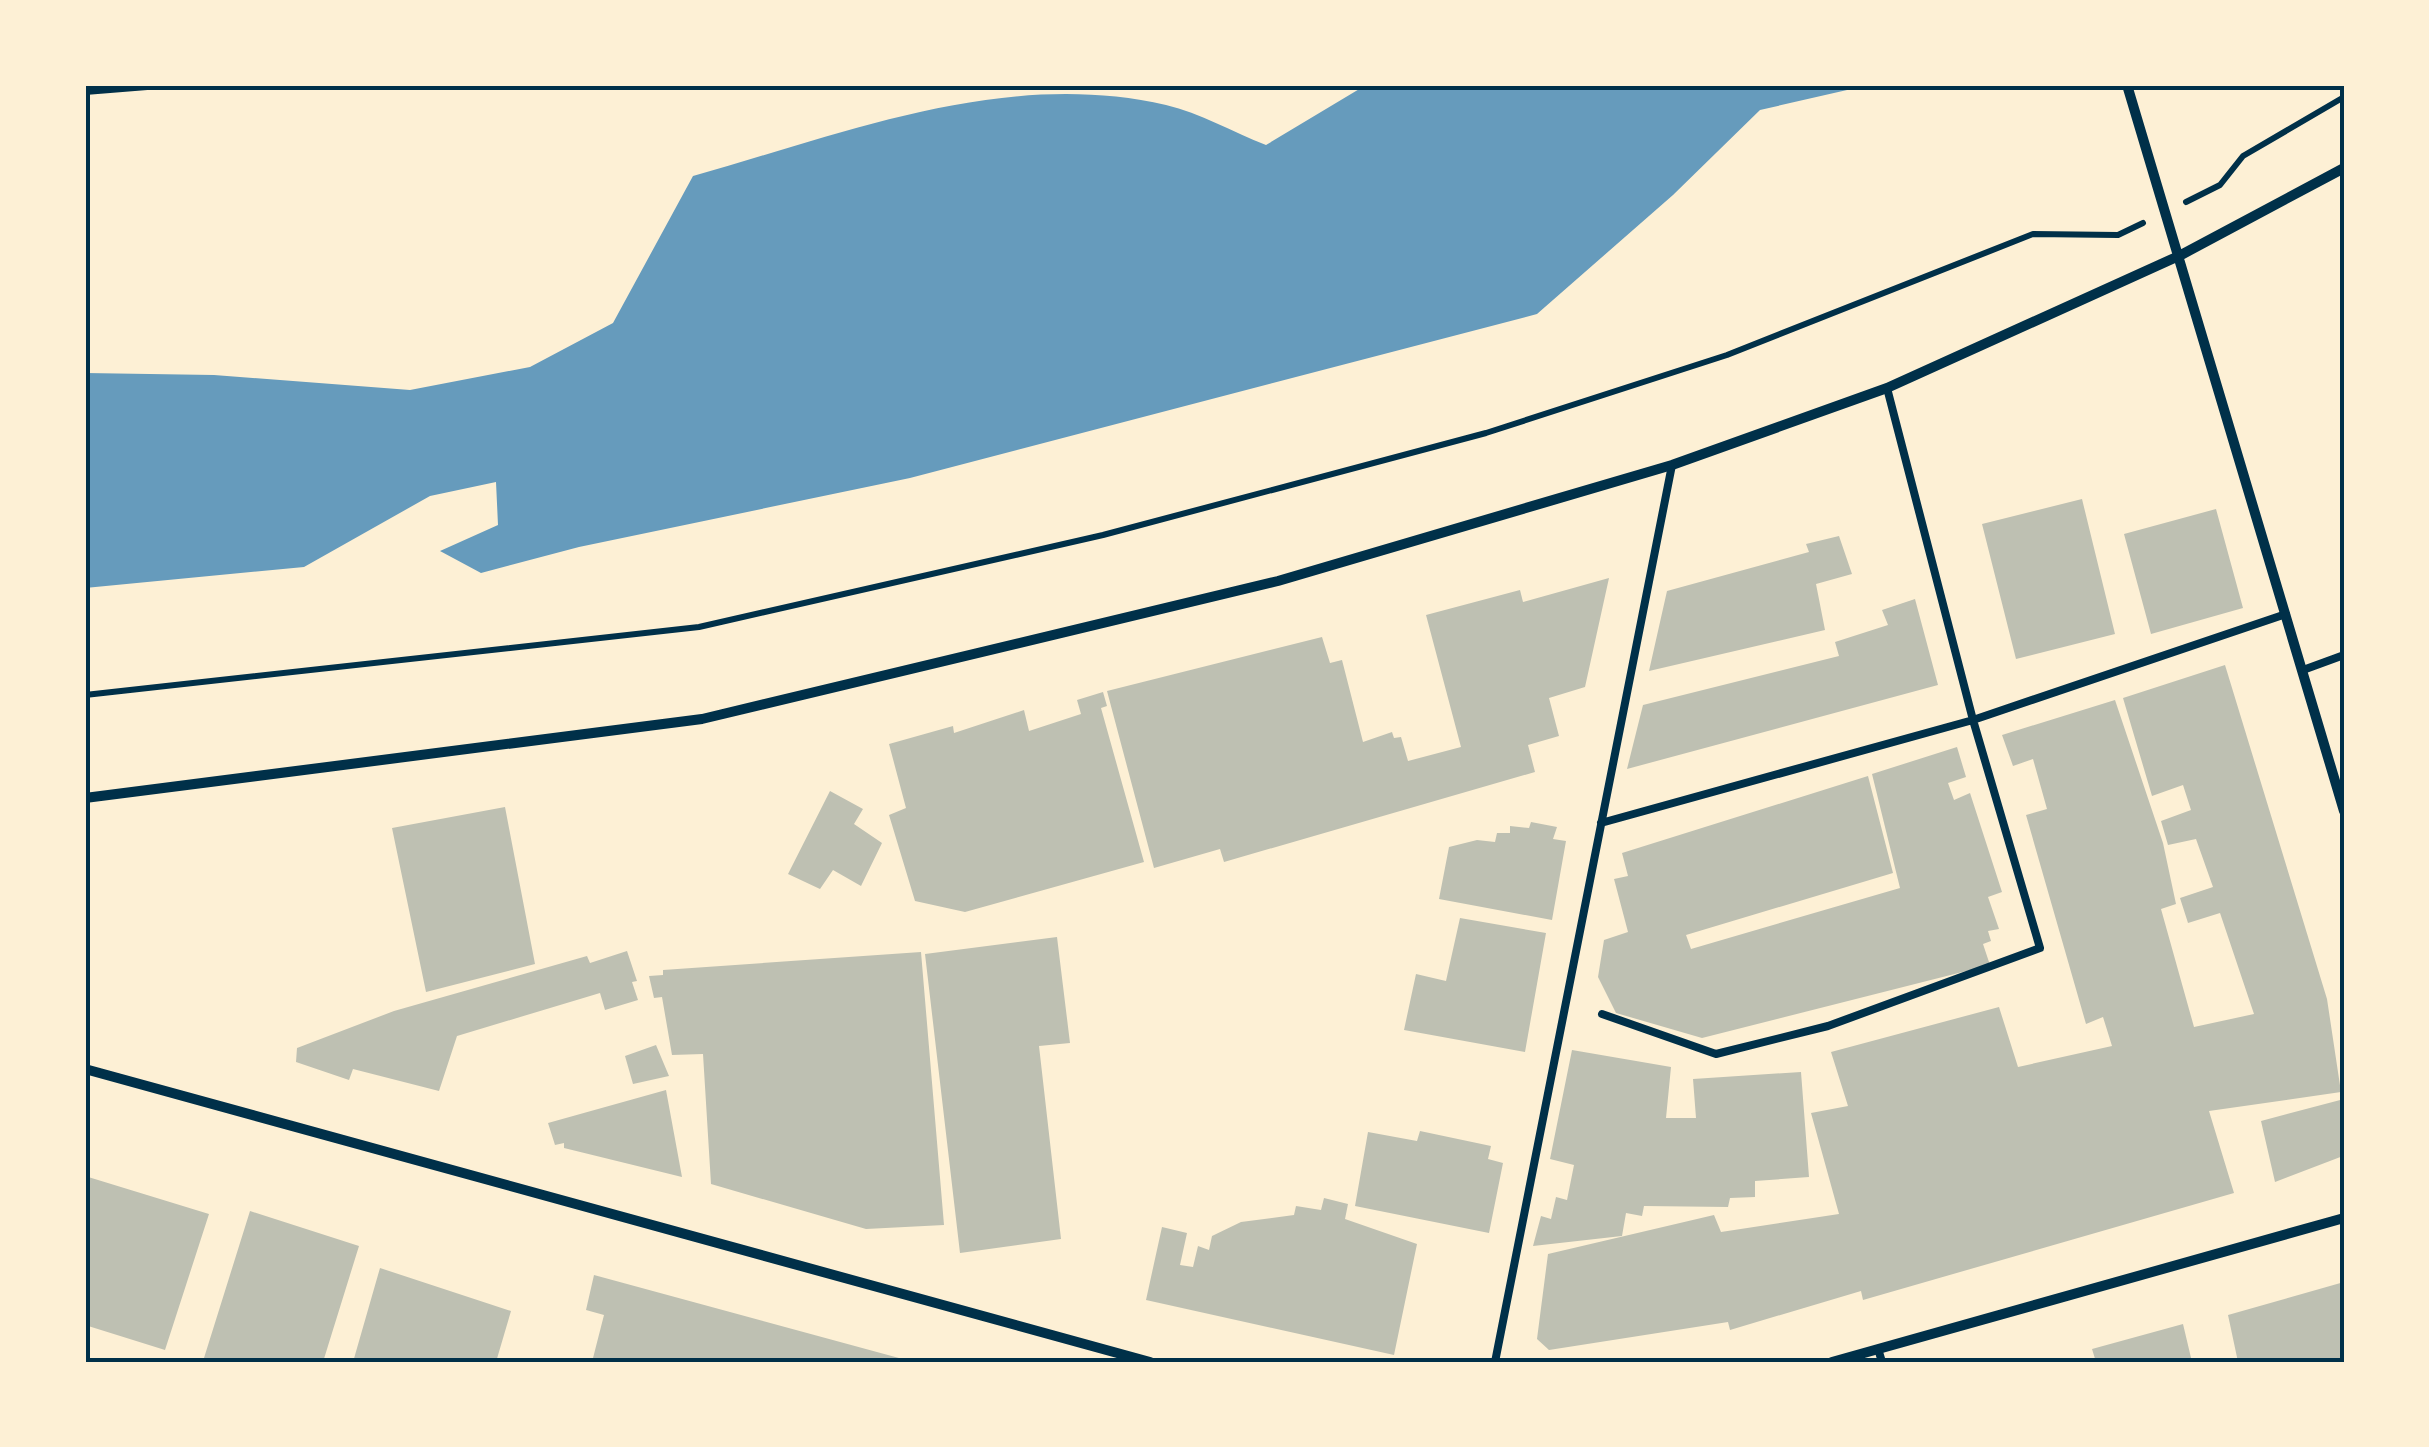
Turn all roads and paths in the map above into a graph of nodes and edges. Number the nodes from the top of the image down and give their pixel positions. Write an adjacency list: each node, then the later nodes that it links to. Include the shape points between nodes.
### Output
1 (148, 85): 3 (street)
2 (2127, 85): 8 (street)
3 (85, 90)
4 (2344, 97): 6 (path, via 2243,156)
5 (2344, 168): 8 (street)
6 (2220, 185)
7 (2118, 235): 14 (path, via 2033,234 1726,354 1486,433 1104,535 699,627)
8 (2181, 254): 9 (street); 11 (street)
9 (1887, 388): 10 (street); 15 (lane)
10 (1672, 466): 16 (street, via 1278,580 702,720); 18 (lane)
11 (2286, 614): 13 (street); 15 (lane)
12 (2344, 655): 13 (lane)
13 (2303, 670): 17 (street)
14 (85, 694)
15 (1973, 720): 18 (lane); 19 (lane, via 2040,948 1828,1026 1716,1054)
16 (85, 798)
17 (2344, 811)
18 (1601, 823): 24 (lane)
19 (1602, 1014)
20 (85, 1069): 23 (street)
21 (2344, 1218): 22 (street)
22 (1880, 1357): 25 (street)
23 (1150, 1362)
24 (1495, 1362)
25 (1832, 1362)

